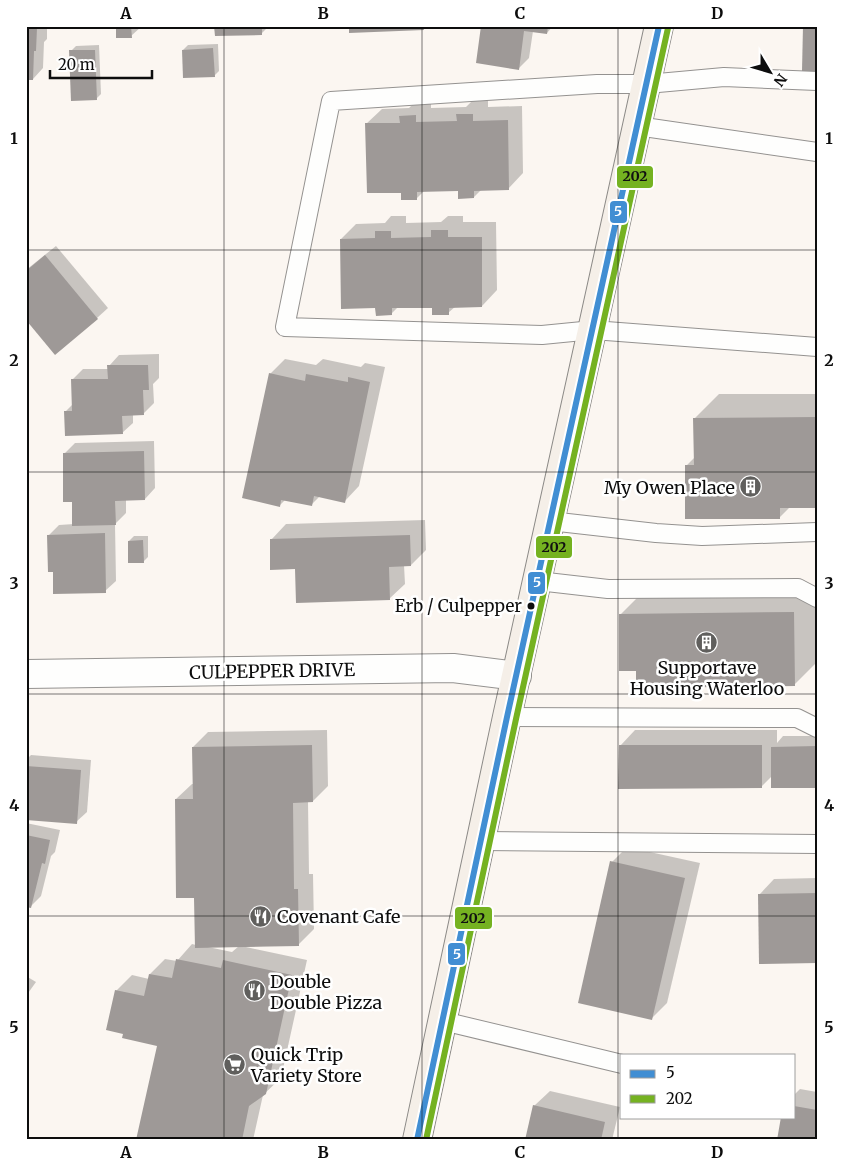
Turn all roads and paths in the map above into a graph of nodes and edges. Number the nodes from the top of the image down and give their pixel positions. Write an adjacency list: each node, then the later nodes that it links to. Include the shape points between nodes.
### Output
1 (659, 26): 3 (main road)
2 (817, 81): 3 (lane, via 724,77)
3 (647, 84): 4 (main road); 6 (lane, via 597,84 331,101 285,327 542,335)
4 (637, 126): 5 (lane); 6 (main road)
5 (817, 152)
6 (592, 330): 7 (lane); 8 (main road)
7 (817, 347)
8 (550, 521): 9 (lane, via 693,535); 10 (main road)
9 (817, 532)
10 (538, 581): 11 (lane, via 608,589 798,588); 13 (main road)
11 (817, 598)
12 (26, 674): 13 (street, CULPEPPER DRIVE, via 453,668)
13 (516, 676): 14 (main road)
14 (507, 717): 15 (lane, via 798,718); 16 (main road)
15 (817, 728)
16 (481, 840): 17 (lane); 18 (main road)
17 (817, 844)
18 (443, 1021): 19 (lane); 20 (main road)
19 (620, 1064)
20 (417, 1140)

